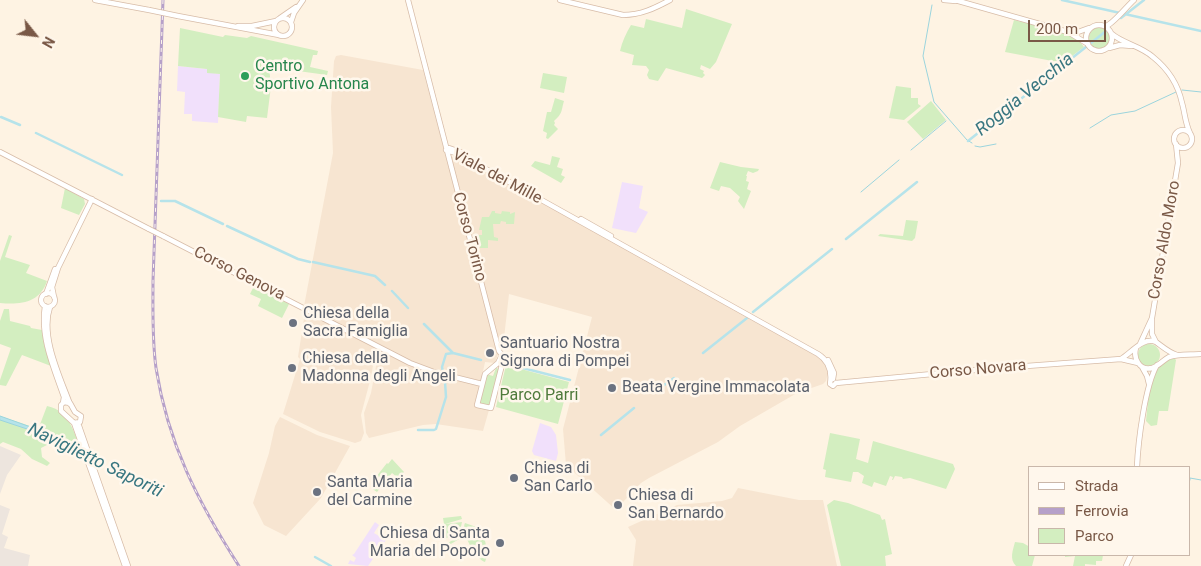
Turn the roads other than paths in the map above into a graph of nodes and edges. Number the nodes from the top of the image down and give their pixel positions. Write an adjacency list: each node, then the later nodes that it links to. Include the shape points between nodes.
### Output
1 (95, 0): 13 (main road, bridge)
2 (303, 0): 9 (main road)
3 (560, 0): 4 (main road, via 614,14 633,15)
4 (670, 0)
5 (944, 0): 8 (main road)
6 (1134, 0): 10 (main road)
7 (407, 1): 27 (main road, Corso Torino)
8 (956, 1): 16 (main road)
9 (299, 5): 11 (main road); 12 (main road)
10 (1116, 17): 14 (main road); 17 (main road)
11 (278, 20): 12 (main road, via 288,19); 13 (main road); 18 (main road, via 274,29)
12 (291, 22): 18 (main road, via 290,32)
13 (234, 26): 18 (main road)
14 (1106, 26): 15 (main road); 17 (main road)
15 (1092, 27): 16 (main road); 19 (main road, via 1086,35)
16 (1068, 32): 19 (main road)
17 (1112, 33): 20 (main road); 21 (main road)
18 (279, 36)
19 (1088, 45): 21 (main road, via 1100,51)
20 (1138, 47): 21 (main road); 22 (main road, via 1157,60 1172,78 1181,99)
21 (1109, 48)
22 (1184, 118): 23 (main road); 24 (main road)
23 (1177, 131): 24 (main road); 25 (main road, via 1174,137)
24 (1190, 133): 26 (main road, via 1191,142)
25 (1176, 144): 26 (main road); 29 (main road, Corso Aldo Moro)
26 (1186, 147): 29 (main road, Corso Aldo Moro)
27 (446, 150): 41 (main road, Corso Torino); 48 (main road, Viale dei Mille, via 459,154 824,355 832,366)
28 (0, 152): 30 (main road, Corso Genova)
29 (1178, 163): 37 (main road, Corso Aldo Moro)
30 (84, 195): 31 (main road, Corso Genova); 33 (main road)
31 (92, 199): 32 (main road, Corso Genova); 33 (main road)
32 (98, 202): 33 (main road); 49 (main road, Corso Genova, bridge, via 410,363)
33 (88, 206): 34 (main road, via 56,267); 35 (main road, via 58,268 52,288)
34 (46, 294): 35 (main road); 36 (main road, via 41,299)
35 (54, 297): 36 (main road, via 54,304)
36 (47, 306): 51 (main road, via 43,314 46,340); 52 (main road, via 49,340)
37 (1152, 318): 38 (main road, Corso Aldo Moro, via 1152,334); 39 (main road, Corso Aldo Moro)
38 (1158, 344): 39 (main road, via 1145,341); 42 (main road); 44 (main road, via 1162,357)
39 (1138, 346): 43 (main road); 45 (main road, via 1135,353)
40 (1201, 354): 42 (main road)
41 (502, 355): 46 (main road); 47 (main road)
42 (1178, 355): 44 (main road)
43 (1121, 359): 45 (main road, Corso Novara); 48 (main road, Corso Novara)
44 (1159, 364): 45 (main road, via 1147,368); 50 (main road)
45 (1140, 365): 50 (main road)
46 (495, 366): 47 (main road); 49 (main road, via 485,374)
47 (501, 369): 49 (main road, via 490,408 477,405)
48 (833, 381)
49 (482, 384)
50 (1149, 386): 54 (main road)
51 (63, 403): 52 (main road); 53 (main road, via 61,410)
52 (70, 404): 53 (main road, via 81,416 81,421)
53 (76, 423): 55 (main road)
54 (1137, 466)
55 (126, 566)

